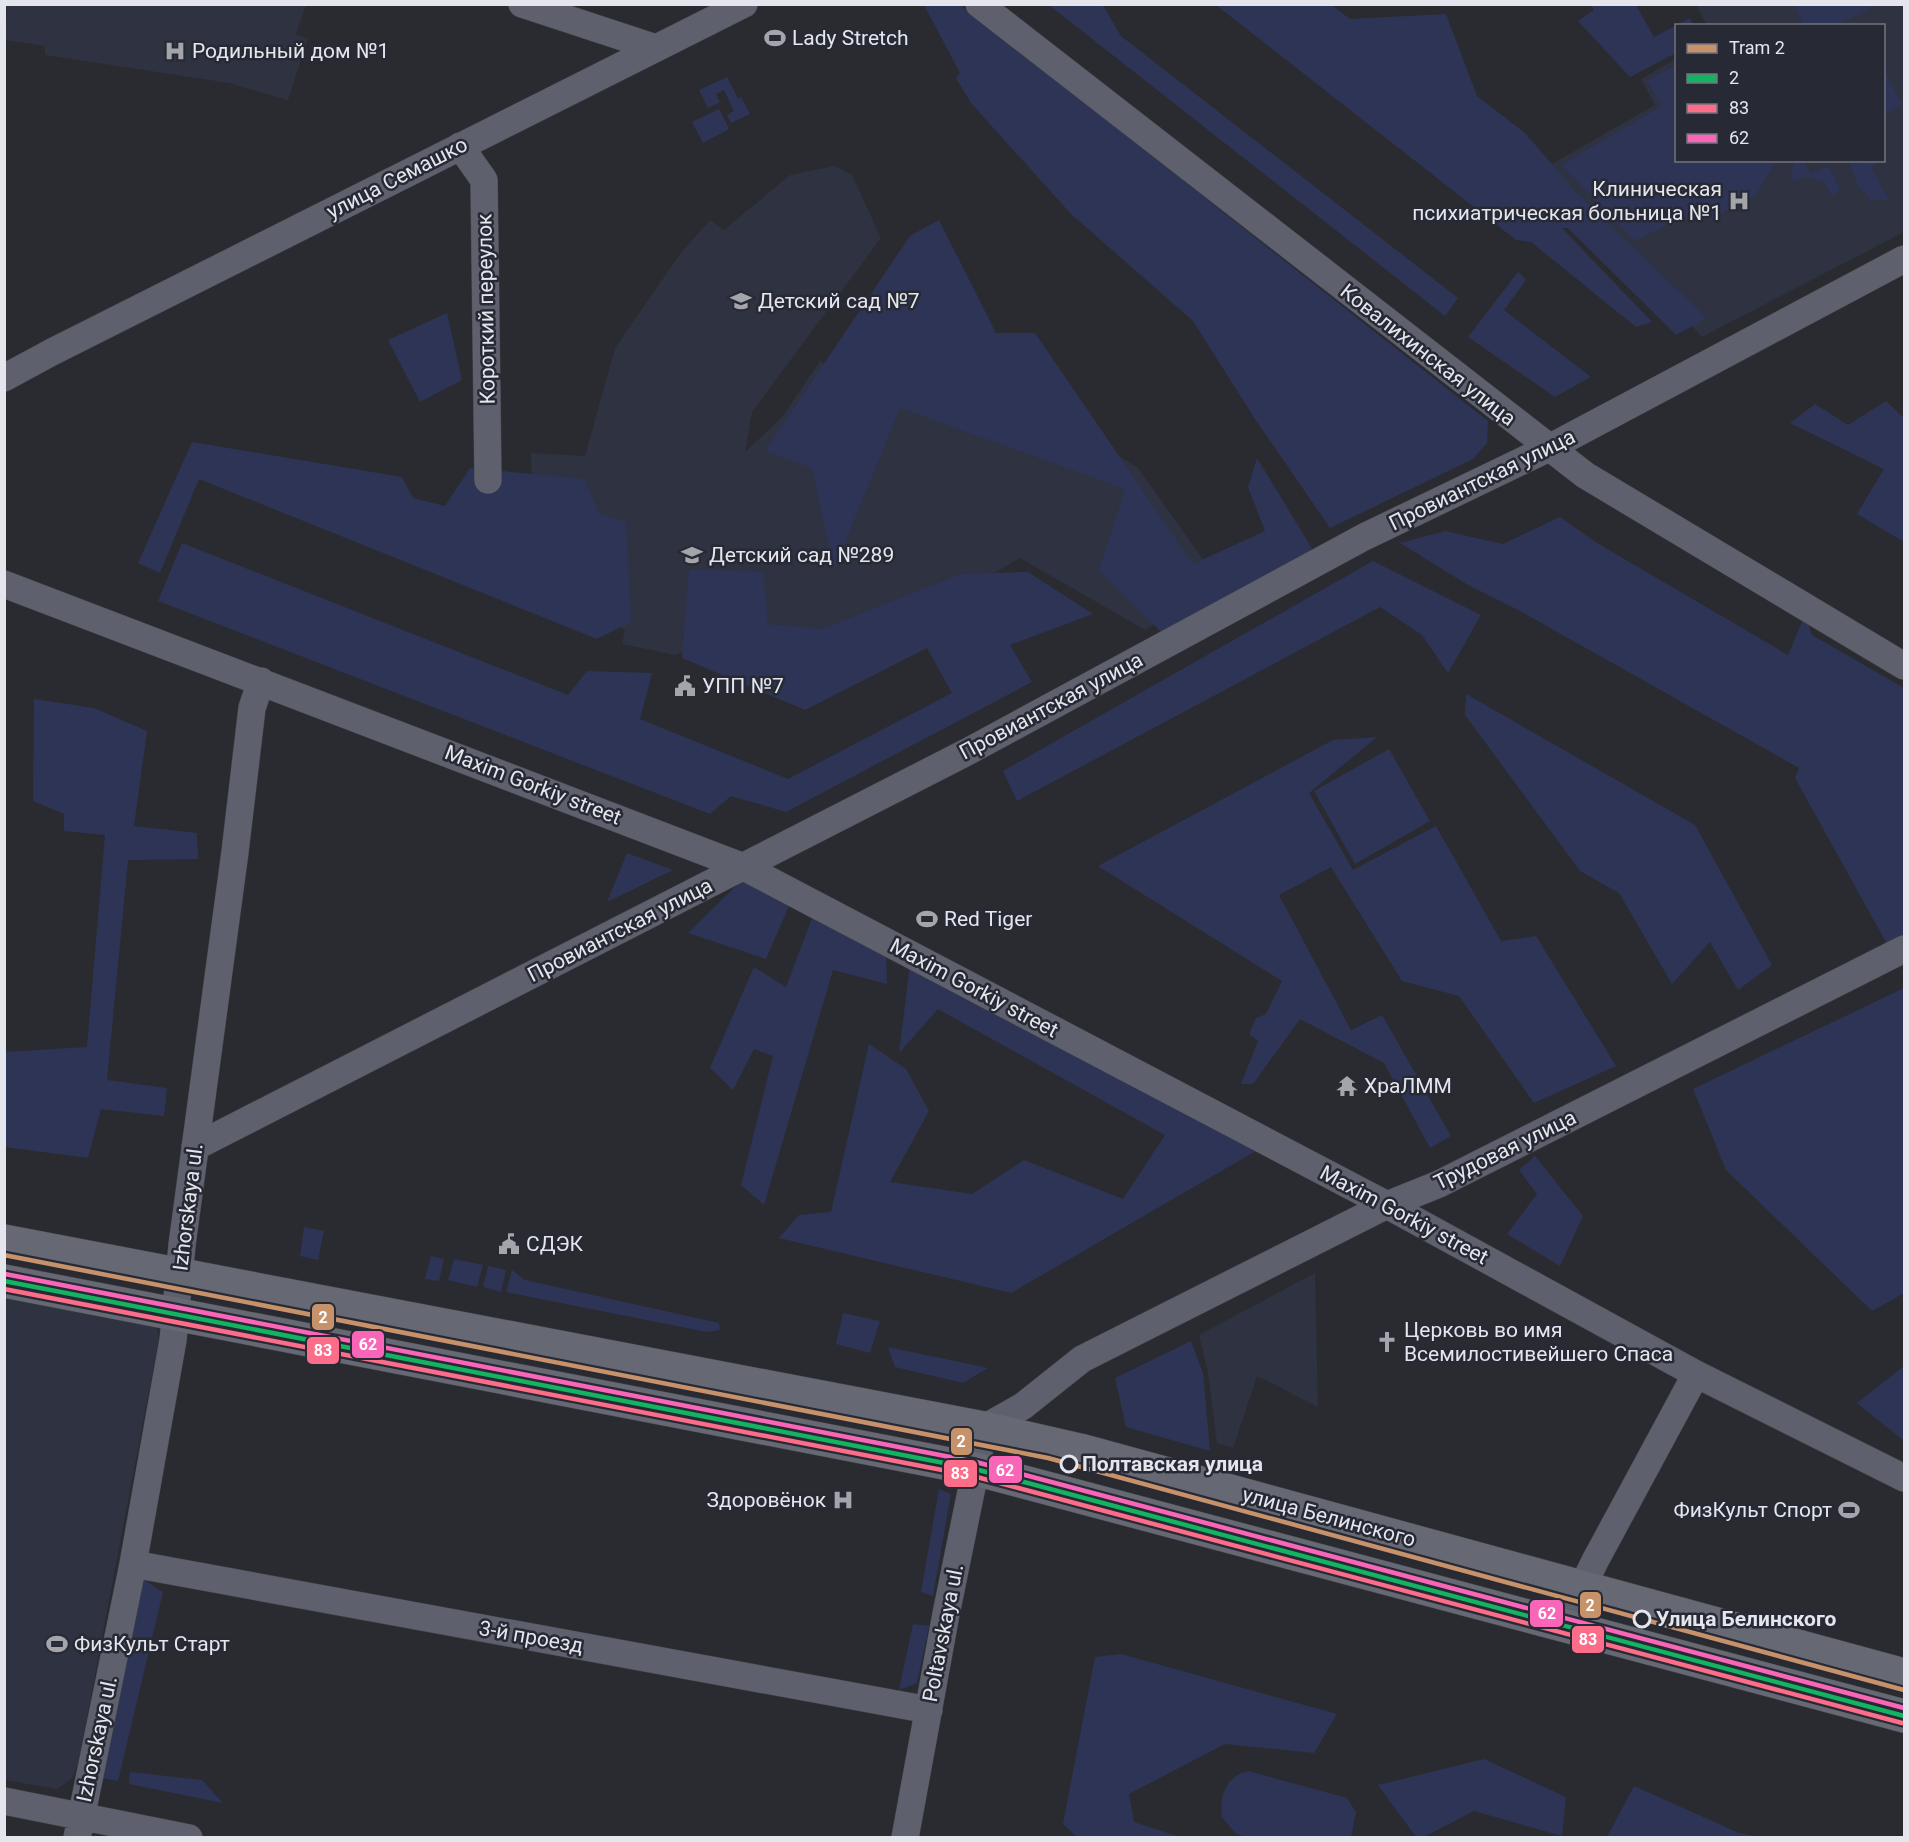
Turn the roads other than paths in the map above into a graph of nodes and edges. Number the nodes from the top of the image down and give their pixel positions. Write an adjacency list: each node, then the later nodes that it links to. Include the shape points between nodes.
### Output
1 (522, 4): 4 (street)
2 (744, 4): 4 (street, улица Семашко)
3 (979, 4): 10 (street, Ковалихинская улица)
4 (656, 48): 5 (street, улица Семашко)
5 (460, 146): 7 (street, улица Семашко); 11 (street, Короткий переулок, via 484,180)
6 (1905, 260): 10 (street, Провиантская улица)
7 (52, 352): 8 (street, улица Семашко); 9 (street, улица Семашко)
8 (4, 361)
9 (4, 378)
10 (1549, 448): 13 (street, Ковалихинская улица, via 1585,476); 15 (street, Провиантская улица, via 1364,537 967,752)
11 (488, 480)
12 (4, 584): 14 (street, Maxim Gorkiy street)
13 (1905, 666)
14 (261, 681): 15 (street, Maxim Gorkiy street); 17 (street, Izhorskaya ul., via 252,708)
15 (744, 867): 17 (street, Провиантская улица); 18 (street, Maxim Gorkiy street)
16 (1905, 950): 18 (street, Трудовая улица, via 1449,1179)
17 (195, 1147): 20 (street, Izhorskaya ul.)
18 (1387, 1205): 23 (street, Maxim Gorkiy street); 24 (street, Трудовая улица, via 1082,1359 1023,1406)
19 (4, 1241): 20 (main road, улица Белинского)
20 (178, 1275): 22 (street, Izhorskaya ul.); 24 (main road, улица Белинского)
21 (4, 1281): 22 (main road, улица Белинского)
22 (176, 1314): 25 (main road, улица Белинского); 27 (street, Izhorskaya ul.)
23 (1696, 1374): 26 (street, Maxim Gorkiy street); 28 (street)
24 (984, 1428): 25 (street, Poltavskaya ul.); 28 (main road, улица Белинского, via 1366,1527)
25 (975, 1469): 29 (main road, улица Белинского); 31 (street, Poltavskaya ul.)
26 (1905, 1478)
27 (133, 1564): 31 (street, 3-й проезд); 34 (street, Izhorskaya ul.)
28 (1582, 1589): 29 (street); 30 (main road, улица Белинского)
29 (1563, 1626): 32 (main road, улица Белинского)
30 (1905, 1675)
31 (928, 1710): 36 (street, Poltavskaya ul.)
32 (1905, 1716)
33 (4, 1801): 34 (street)
34 (79, 1828): 35 (street)
35 (189, 1838)
36 (905, 1838)

